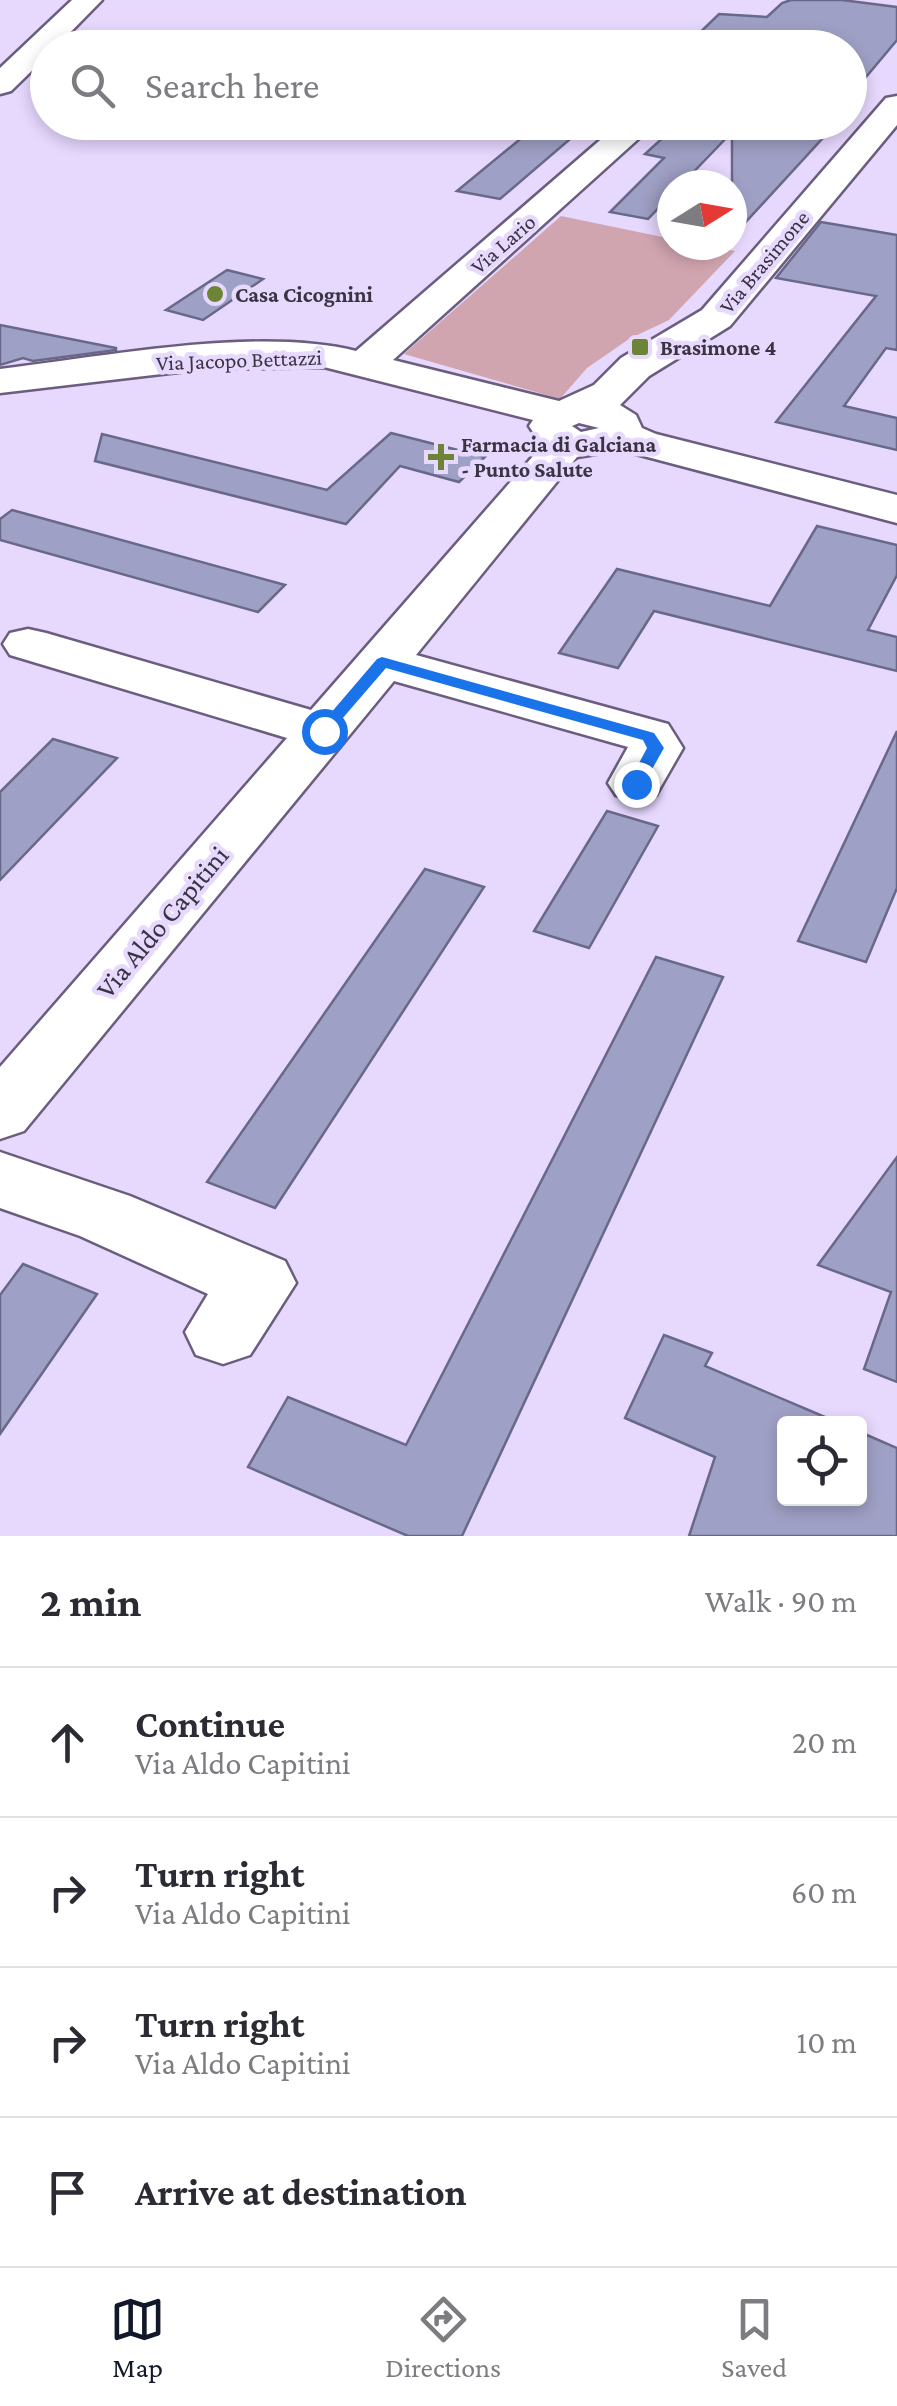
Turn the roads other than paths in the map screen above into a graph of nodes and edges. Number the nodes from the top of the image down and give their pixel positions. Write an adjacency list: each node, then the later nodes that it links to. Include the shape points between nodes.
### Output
1 (88, 0): 2 (street)
2 (57, 30)
3 (30, 56): 4 (street)
4 (0, 85)
5 (890, 122): 9 (street, Via Brasimone, via 716,318 635,367)
6 (621, 140): 7 (street, Via Lario)
7 (364, 366): 8 (street, Via Jacopo Bettazzi, via 324,355 204,357); 9 (street, Via Jacopo Bettazzi)
8 (0, 381)
9 (585, 427): 10 (street, Via Jacopo Bettazzi); 12 (street, Via Aldo Capitini)
10 (897, 509)
11 (28, 644): 13 (street)
12 (382, 662): 13 (street, Via Aldo Capitini); 14 (street, via 648,736 656,748)
13 (324, 731): 15 (street, Via Aldo Capitini)
14 (636, 784)
15 (0, 1113)
16 (0, 1180): 17 (street, via 259,1283)
17 (223, 1332)

